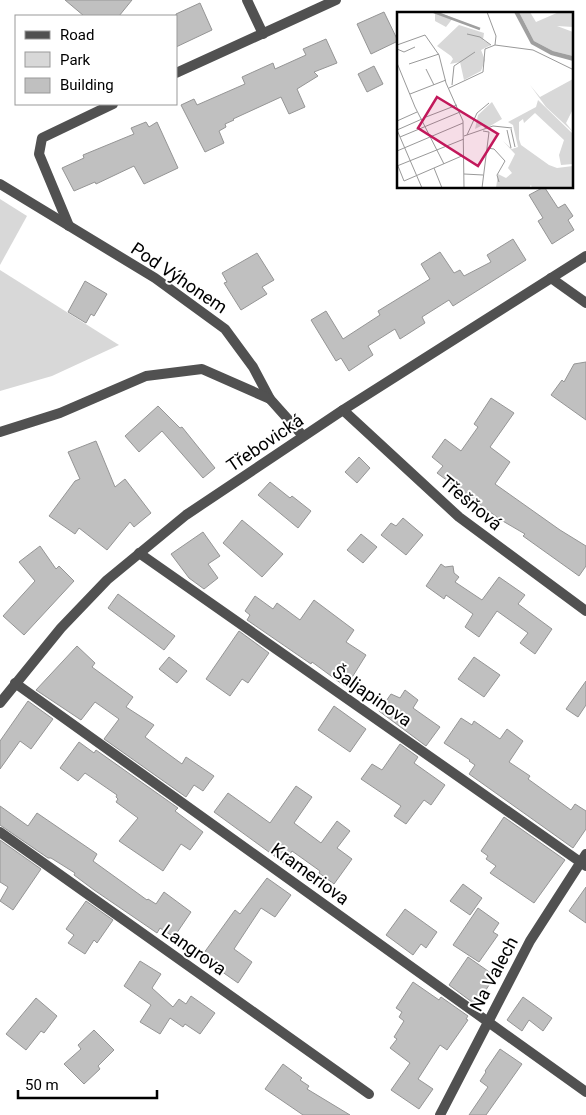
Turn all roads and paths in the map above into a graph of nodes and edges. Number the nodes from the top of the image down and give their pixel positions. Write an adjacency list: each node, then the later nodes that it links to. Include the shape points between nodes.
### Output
1 (247, 0): 3 (street)
2 (336, 0): 3 (street)
3 (263, 34): 4 (street)
4 (178, 72)
5 (111, 105): 7 (street, via 42,138 39,154)
6 (0, 184): 7 (street, Pod Výhonem)
7 (69, 226): 11 (street, Pod Výhonem, via 155,278 225,329 253,367)
8 (586, 256): 9 (street, Třebovická)
9 (550, 278): 10 (street); 12 (street, Třebovická)
10 (586, 303)
11 (270, 399): 13 (street, via 202,369 183,371 146,376 60,413); 14 (street, Pod Výhonem)
12 (343, 410): 14 (street, Třebovická); 16 (street, Třešňová, via 458,517)
13 (0, 432)
14 (303, 436): 15 (street, Třebovická, via 186,515)
15 (139, 553): 17 (street, Třebovická, via 107,580 61,628); 20 (street, Šaljapinova)
16 (586, 611)
17 (15, 683): 18 (street, Třebovická); 21 (street, Krameriova)
18 (0, 703)
19 (0, 832): 23 (street, Langrova)
20 (584, 861): 21 (street, Na Valech, via 530,941)
21 (487, 1022): 22 (street, Krameriova); 24 (street, Na Valech)
22 (586, 1092)
23 (368, 1094)
24 (440, 1115)

